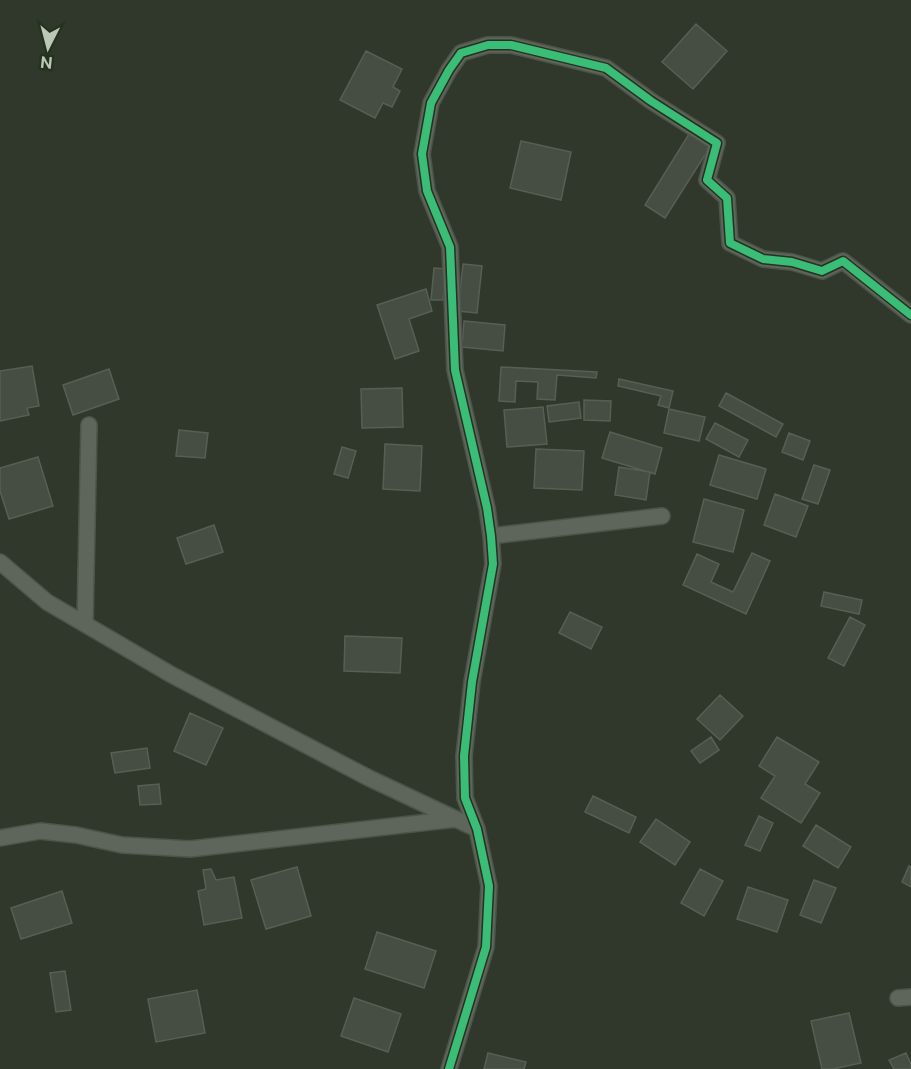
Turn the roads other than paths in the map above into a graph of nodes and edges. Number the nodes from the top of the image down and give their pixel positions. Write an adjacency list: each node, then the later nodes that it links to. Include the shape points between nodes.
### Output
1 (911, 315): 4 (street, via 843,261 822,270 763,259 730,243 727,198 706,180 717,143 606,68 511,45 488,45 461,53 431,103 422,154 427,191 450,248 455,370)
2 (89, 425): 6 (street)
3 (662, 516): 4 (street)
4 (491, 536): 8 (street, via 493,564 472,682 464,756 465,798)
5 (0, 562): 6 (street, via 47,602)
6 (85, 624): 7 (street, via 172,675)
7 (456, 819): 8 (street); 9 (street, via 190,849 122,845 40,831)
8 (477, 829): 10 (street, via 489,886 486,947)
9 (0, 838)
10 (449, 1069)

